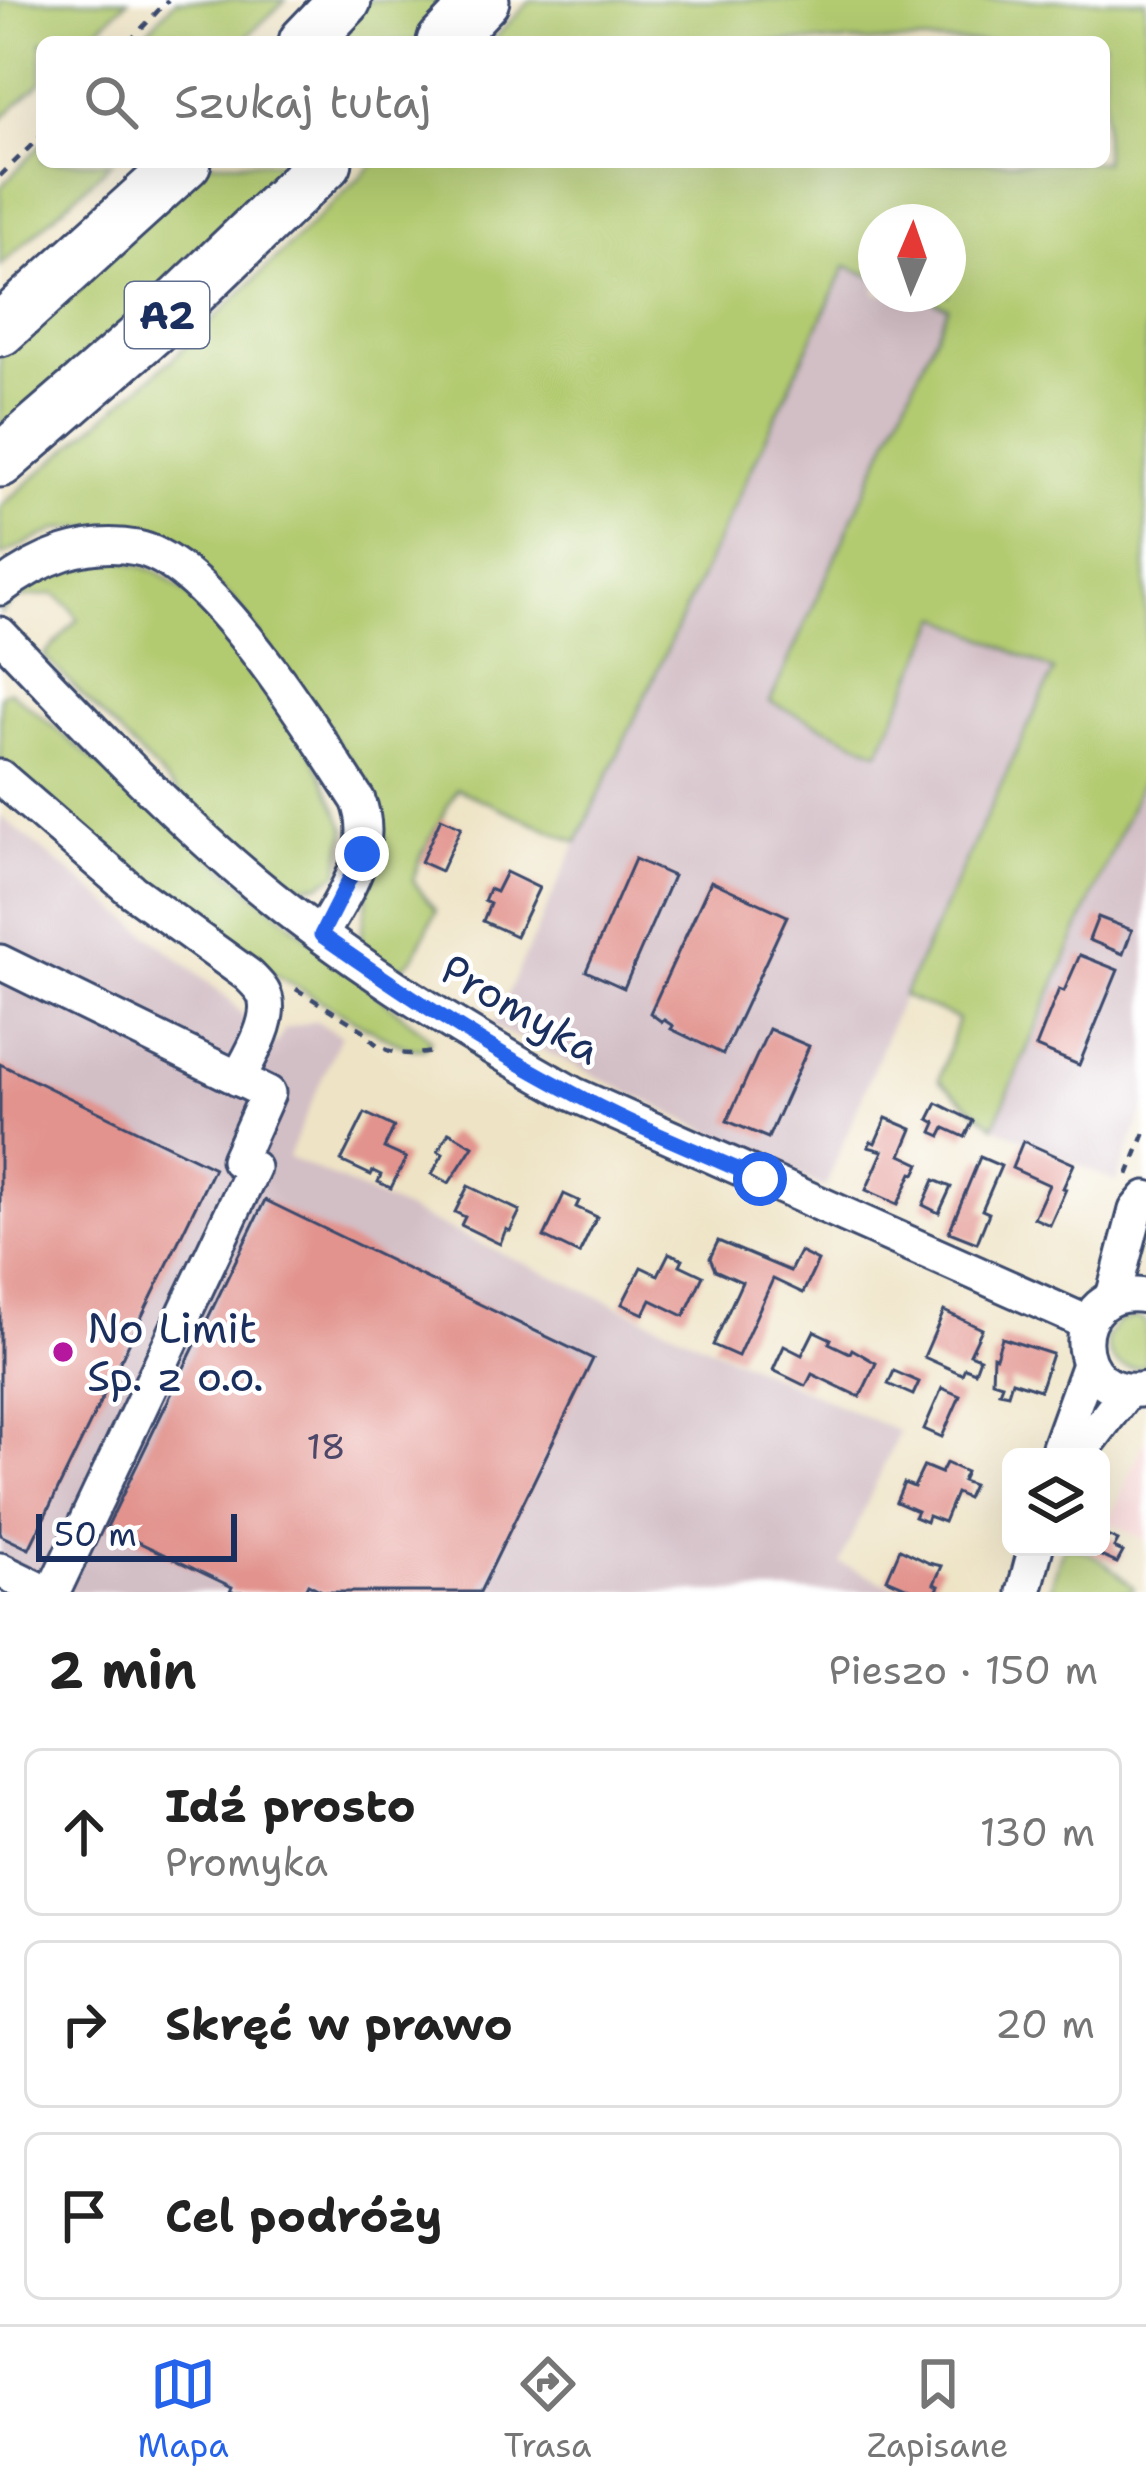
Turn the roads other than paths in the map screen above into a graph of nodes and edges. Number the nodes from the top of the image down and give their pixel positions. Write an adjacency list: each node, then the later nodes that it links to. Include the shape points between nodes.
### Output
1 (345, 0): 3 (highway)
2 (483, 0): 4 (highway)
3 (311, 36)
4 (449, 36)
5 (178, 168): 7 (highway, A2)
6 (320, 168): 8 (highway, A2)
7 (0, 330)
8 (0, 460)
9 (0, 588): 12 (street, via 50,556 99,545 140,548 176,565 218,606 280,680 363,814 362,854)
10 (0, 634): 12 (street, Promyka, via 234,866)
11 (0, 777): 14 (street, via 260,987 267,1003 260,1038)
12 (321, 935): 17 (street, Promyka, via 573,1094)
13 (0, 962): 14 (street)
14 (238, 1079): 24 (street, via 268,1093 238,1160 253,1168)
15 (1146, 1198): 16 (street, via 1136,1210)
16 (1130, 1297): 17 (street, via 1095,1311)
17 (1088, 1323): 18 (street)
18 (1089, 1364): 19 (street, via 1105,1382); 20 (street)
19 (1136, 1390): 21 (street)
20 (1059, 1448)
21 (1085, 1448)
22 (1034, 1556): 25 (street)
23 (0, 1570): 24 (street)
24 (49, 1592)
25 (1024, 1592)

